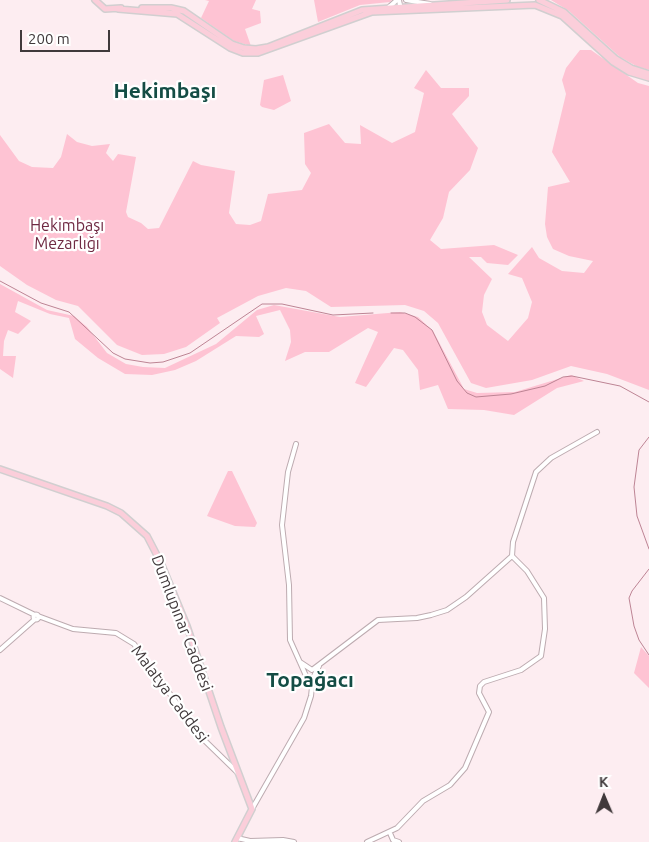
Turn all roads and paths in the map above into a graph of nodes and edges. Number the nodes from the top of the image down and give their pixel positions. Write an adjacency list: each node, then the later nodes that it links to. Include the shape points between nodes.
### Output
1 (401, 0): 5 (street); 7 (street); 8 (street)
2 (507, 0): 6 (main road)
3 (539, 0): 9 (main road, via 552,4)
4 (97, 1): 10 (main road, via 105,9 171,10 236,48 258,51)
5 (432, 5): 6 (main road); 8 (main road)
6 (460, 5): 8 (main road); 9 (main road, via 528,4 549,9)
7 (389, 7): 8 (main road); 10 (main road, via 362,10)
8 (401, 9): 10 (main road, via 363,14)
9 (568, 19): 11 (main road, via 616,59)
10 (323, 28)
11 (641, 74): 12 (main road); 13 (main road)
12 (649, 74)
13 (649, 78)
14 (598, 432): 17 (street, via 551,458 536,472 513,542)
15 (296, 444): 21 (street, via 288,472 282,525 290,585 290,640)
16 (0, 468): 27 (main road, Dumlupınar Caddesi, via 107,506 121,513 147,536 187,626)
17 (512, 556): 22 (street, via 452,608 417,618 378,620); 29 (street, via 527,571 544,598 541,656 513,674 480,686 479,693 489,712 465,768 458,779 423,801)
18 (0, 598): 19 (street, Malatya Caddesi)
19 (35, 617): 20 (street, via 27,628); 27 (street, Malatya Caddesi, via 73,629 116,633 134,644 201,737)
20 (0, 650)
21 (300, 662): 23 (street); 24 (street)
22 (319, 666): 23 (street); 25 (street)
23 (311, 670): 24 (street); 25 (street)
24 (306, 676): 25 (street); 26 (street)
25 (314, 676): 26 (street)
26 (311, 687): 28 (street, via 304,718)
27 (238, 773): 28 (main road, Dumlupınar Caddesi)
28 (252, 809): 30 (main road)
29 (390, 833): 32 (street); 33 (street, via 393,840)
30 (236, 840): 31 (street)
31 (294, 842)
32 (367, 842)
33 (399, 842)

